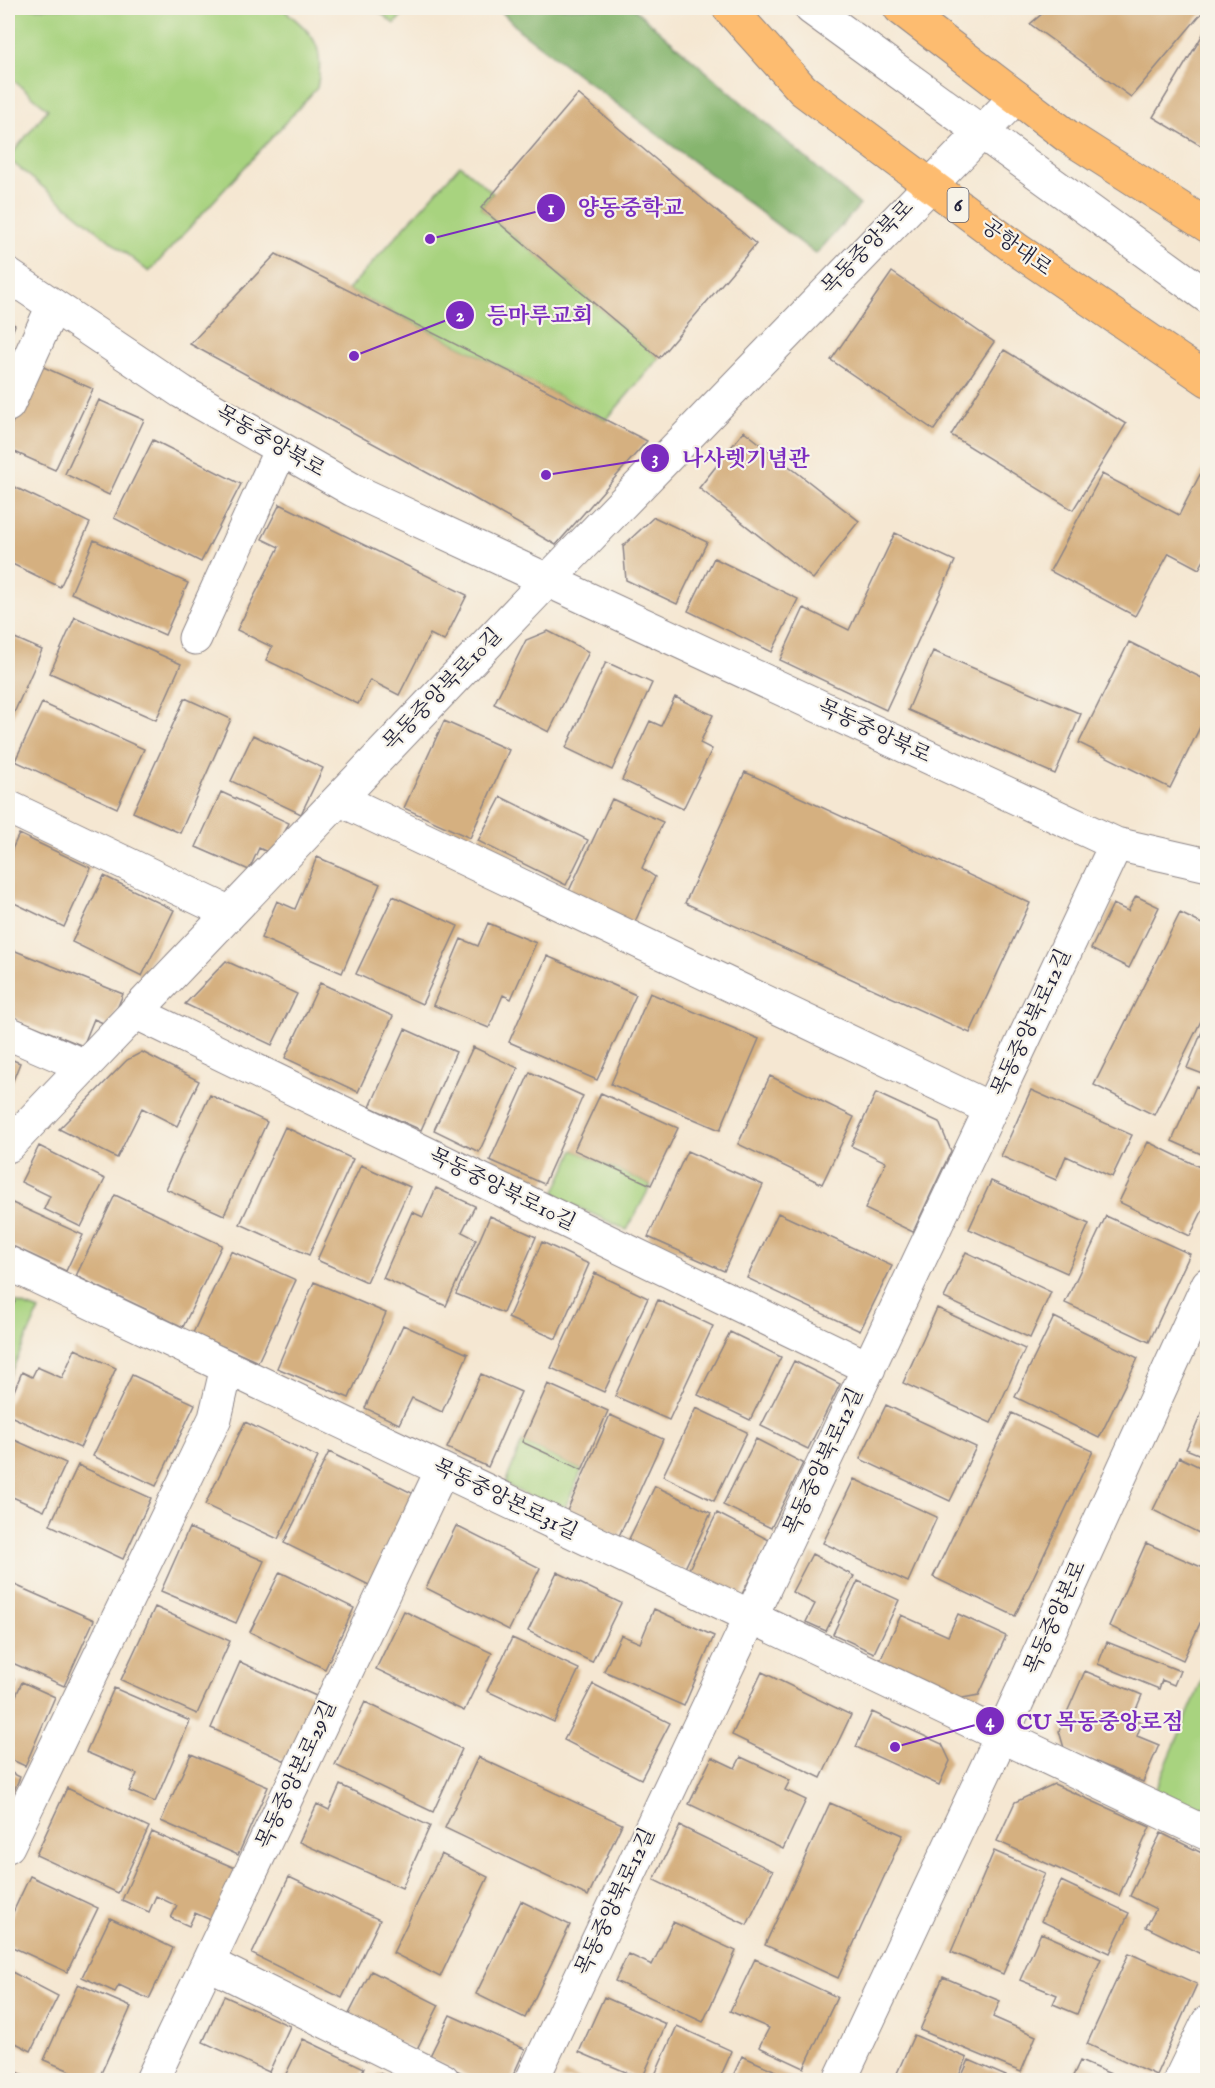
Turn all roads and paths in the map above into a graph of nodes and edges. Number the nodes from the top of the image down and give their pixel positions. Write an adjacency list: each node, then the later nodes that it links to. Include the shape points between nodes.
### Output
1 (729, 8): 6 (main road, 공항대로 / 6, via 803,90)
2 (811, 8): 5 (street)
3 (900, 8): 4 (main road)
4 (1016, 97): 5 (street, 목동중앙북로); 7 (main road, via 1067,136)
5 (981, 132): 6 (street, 목동중앙북로); 9 (street)
6 (930, 183): 11 (main road, 공항대로 / 6, via 1019,251); 14 (street, 목동중앙북로)
7 (1208, 226)
8 (8, 275): 10 (street, 목동중앙북로)
9 (1208, 297)
10 (53, 306): 12 (street); 13 (street, 목동중앙북로, via 182,392)
11 (1208, 380)
12 (8, 405)
13 (281, 449): 14 (street, 목동중앙북로, via 353,490); 15 (street)
14 (547, 581): 16 (street, 목동중앙북로10길); 18 (street, 목동중앙북로)
15 (195, 638)
16 (339, 800): 20 (street, 목동중앙북로10길); 24 (street)
17 (8, 807): 20 (street)
18 (1116, 844): 19 (street, 목동중앙북로); 24 (street, 목동중앙북로12길)
19 (1208, 865)
20 (230, 913): 21 (street, 목동중앙북로10길)
21 (135, 1012): 23 (street, 목동중앙북로10길); 29 (street, 목동중앙북로10길)
22 (8, 1033): 23 (street)
23 (84, 1066): 25 (street, 목동중앙북로10길)
24 (991, 1109): 29 (street, 목동중앙북로12길)
25 (8, 1146)
26 (8, 1263): 28 (street, 목동중앙본로31길)
27 (1208, 1284): 32 (street, 목동중앙본로)
28 (227, 1367): 30 (street, 목동중앙본로31길); 34 (street, via 215,1419)
29 (868, 1368): 31 (street, 목동중앙북로12길)
30 (442, 1470): 31 (street, 목동중앙본로31길); 35 (street, 목동중앙본로29길)
31 (751, 1617): 32 (street, 목동중앙본로31길); 39 (street, 목동중앙북로12길)
32 (1001, 1737): 33 (street, 목동중앙본로31길); 40 (street, 목동중앙본로)
33 (1208, 1833)
34 (8, 1846)
35 (208, 1963): 37 (street, 목동중앙본로29길); 38 (street)
36 (1208, 2022): 41 (street)
37 (152, 2080)
38 (443, 2080)
39 (532, 2080)
40 (840, 2080)
41 (1179, 2080)

